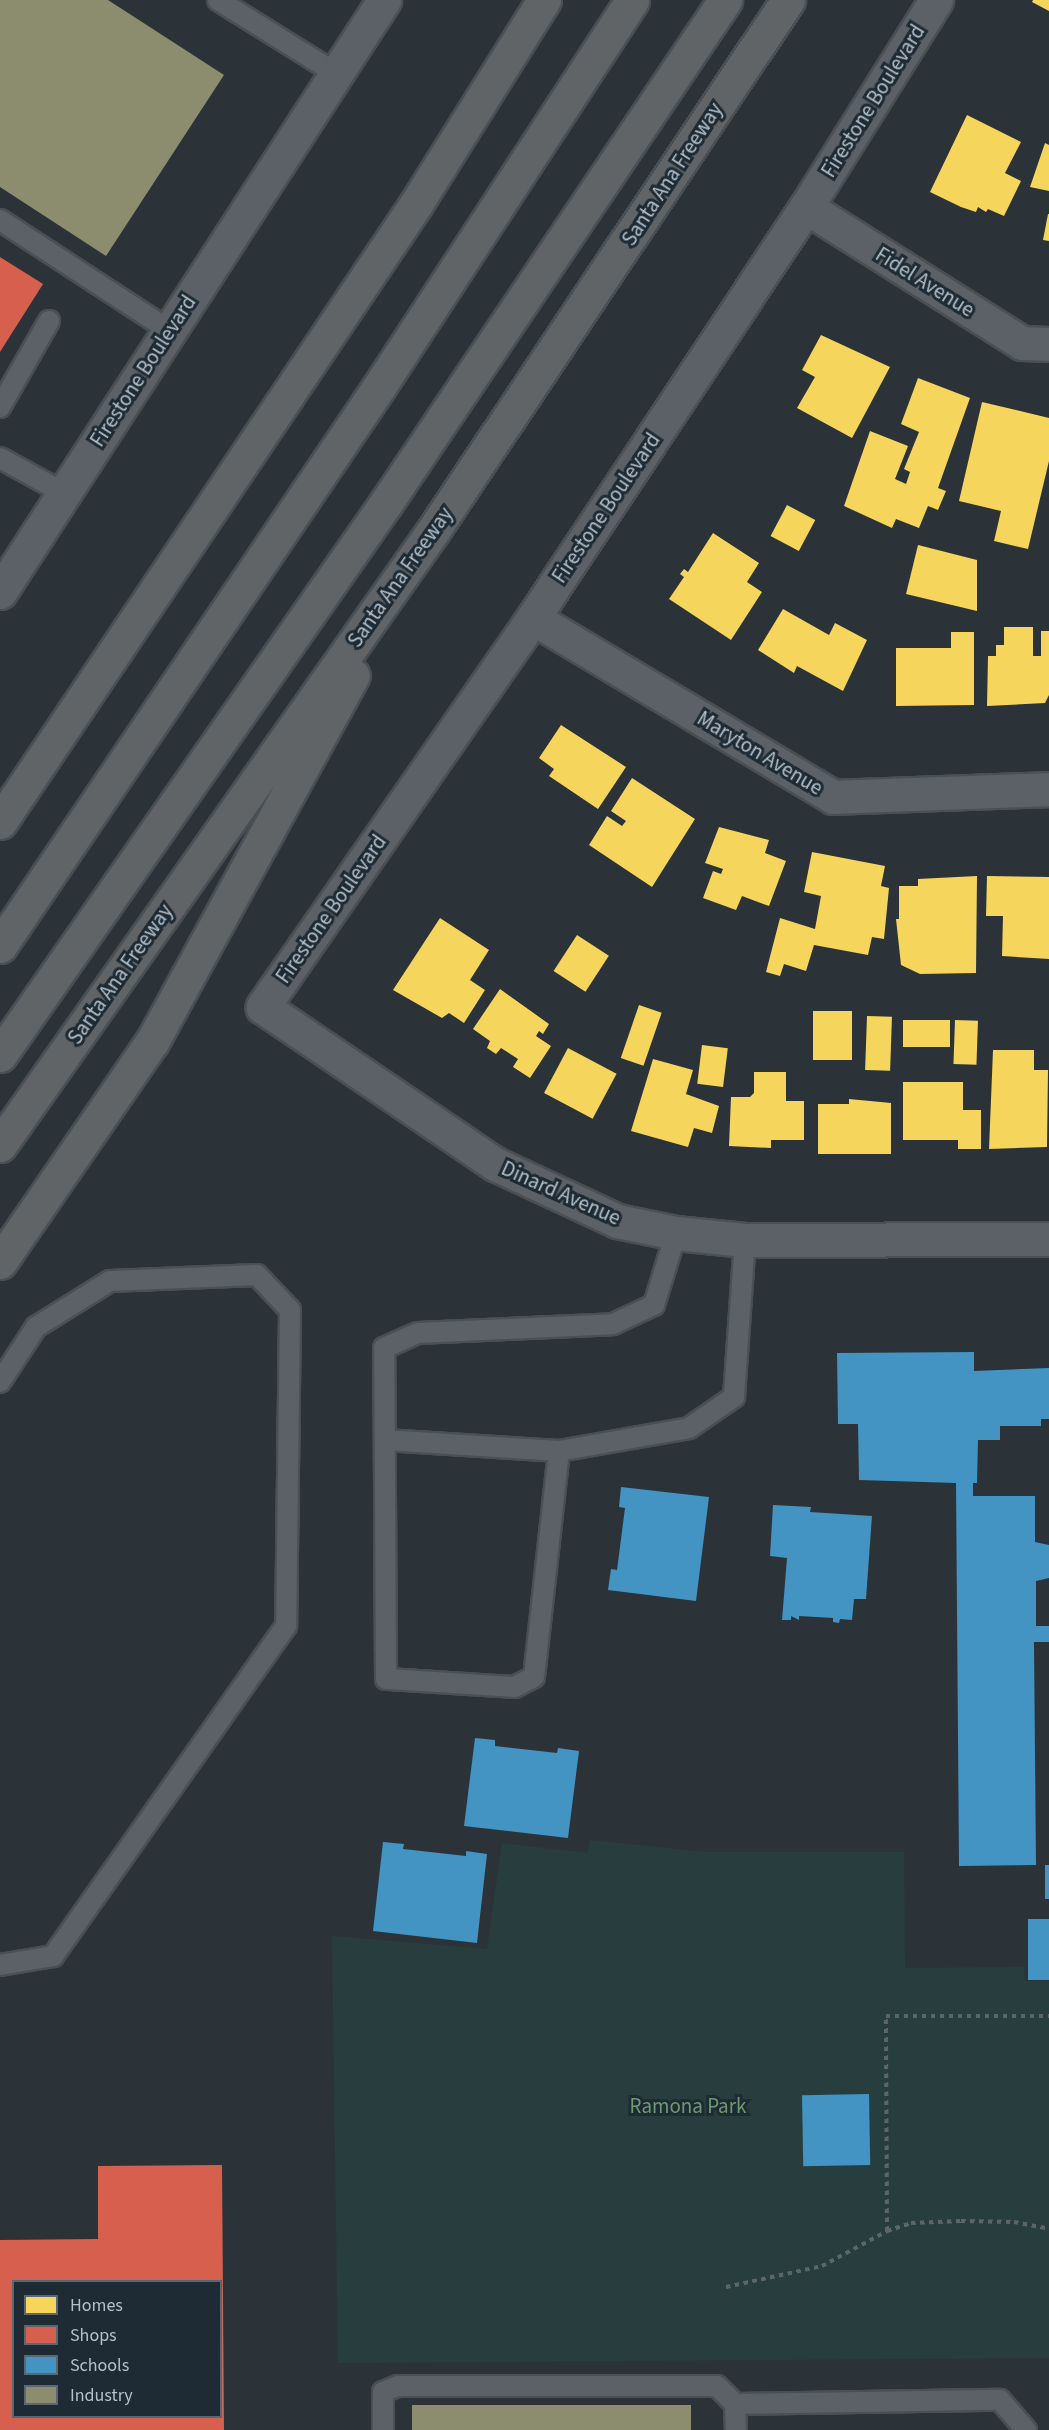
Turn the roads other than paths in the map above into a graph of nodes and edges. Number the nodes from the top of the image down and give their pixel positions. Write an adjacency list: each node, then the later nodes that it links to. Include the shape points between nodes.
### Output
1 (218, 0): 8 (lane)
2 (544, 0): 20 (highway, via 409,214)
3 (632, 0): 24 (highway, via 379,387)
4 (726, 0): 26 (highway, via 379,512)
5 (788, 0): 17 (highway, Santa Ana Freeway)
6 (936, 0): 9 (street, Firestone Boulevard)
7 (378, 3): 8 (street, Firestone Boulevard)
8 (337, 74): 12 (street, Firestone Boulevard)
9 (806, 207): 13 (street, Fidel Avenue, via 1022,343); 19 (street, Firestone Boulevard)
10 (0, 220): 12 (lane)
11 (49, 321): 14 (lane)
12 (170, 331): 16 (street, Firestone Boulevard)
13 (1049, 344)
14 (0, 407)
15 (0, 458): 16 (lane)
16 (64, 493): 18 (street, Firestone Boulevard)
17 (433, 531): 27 (highway, Santa Ana Freeway); 31 (highway, via 152,1042)
18 (0, 592)
19 (533, 618): 21 (street, Maryton Avenue, via 833,797); 25 (street, Firestone Boulevard)
20 (31, 779): 22 (highway); 23 (highway)
21 (1049, 789)
22 (0, 814)
23 (0, 822)
24 (0, 946)
25 (263, 1007): 28 (street, Dinard Avenue, via 495,1164 617,1221)
26 (0, 1054)
27 (0, 1145)
28 (676, 1233): 30 (street, Dinard Avenue); 33 (lane, via 654,1305 613,1324 418,1333 384,1348)
29 (1049, 1239): 30 (street, Dinard Avenue)
30 (745, 1240): 34 (lane, via 734,1397 689,1428)
31 (0, 1262)
32 (0, 1382): 35 (lane, via 36,1327 110,1281 257,1275 290,1310 286,1626 53,1956)
33 (385, 1440): 34 (lane); 34 (lane, via 386,1679 514,1687 534,1677)
34 (559, 1451)
35 (0, 1965)
36 (735, 2404): 37 (lane, via 717,2386 398,2386 383,2392); 38 (lane); 39 (lane, via 1000,2400)
37 (383, 2430)
38 (736, 2430)
39 (1026, 2430)

